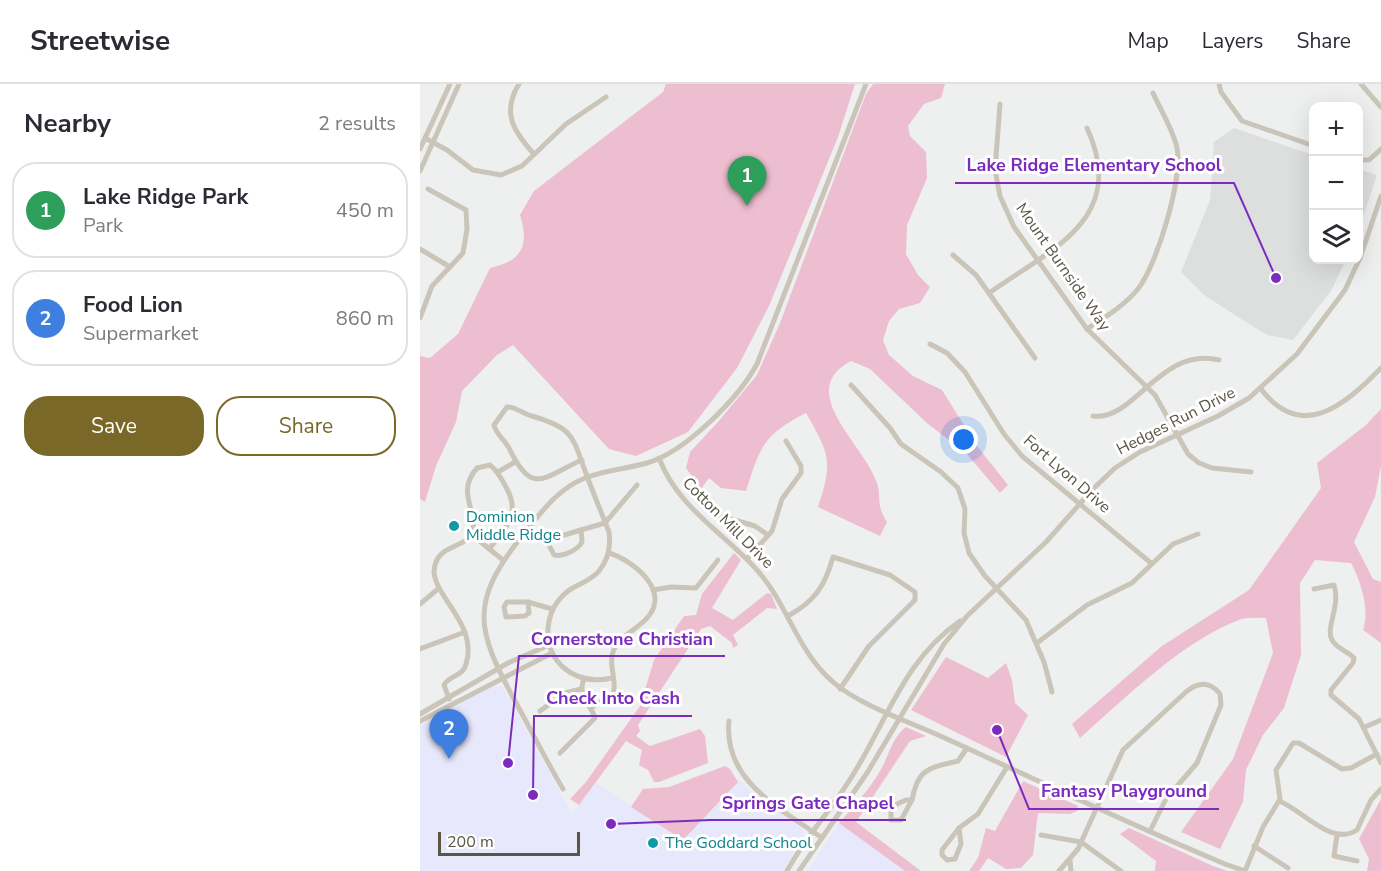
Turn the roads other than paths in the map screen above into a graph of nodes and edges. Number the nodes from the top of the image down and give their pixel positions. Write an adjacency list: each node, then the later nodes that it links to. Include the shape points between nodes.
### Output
1 (450, 84): 12 (street)
2 (459, 84): 13 (street)
3 (519, 84): 17 (street, via 511,100 510,118 517,135)
4 (866, 84): 41 (street, via 752,373 696,435)
5 (1219, 84): 14 (street, via 1242,121)
6 (1360, 84): 10 (street)
7 (1153, 93): 30 (street, via 1177,150 1174,188 1157,251 1145,279 1123,304)
8 (606, 97): 17 (street, via 566,124)
9 (1000, 104): 26 (street, Mount Burnside Way, via 995,156 998,188 1008,216)
10 (1381, 107)
11 (1087, 128): 26 (street, via 1099,168 1094,203 1077,230)
12 (425, 138): 13 (street); 15 (street)
13 (433, 142): 17 (street, via 473,170 487,174 516,170); 19 (street)
14 (1309, 144)
15 (420, 149)
16 (1381, 149): 18 (street, via 1369,160)
17 (534, 154)
18 (1363, 160)
19 (420, 171)
20 (428, 189): 27 (street, via 467,213 465,247)
21 (1381, 196): 22 (street, Hedges Run Drive)
22 (1373, 219): 23 (street); 37 (street, Hedges Run Drive, via 1353,274 1336,306 1297,354)
23 (1381, 222)
24 (420, 249): 27 (street)
25 (953, 255): 28 (street)
26 (1037, 259): 28 (street); 30 (street, Mount Burnside Way)
27 (450, 267): 29 (street, via 432,286)
28 (989, 293): 32 (street)
29 (420, 318)
30 (1087, 329): 36 (street, Mount Burnside Way)
31 (930, 344): 48 (street, Fort Lyon Drive, via 947,353 965,372 1022,456)
32 (1035, 358)
33 (1219, 360): 36 (street, via 1190,359)
34 (1381, 368): 37 (street, via 1333,409 1314,416 1286,412)
35 (851, 385): 61 (street, via 901,444 958,488 965,509 967,548)
36 (1147, 386): 38 (street, via 1111,414); 39 (street, Mount Burnside Way, via 1160,401)
37 (1261, 389): 39 (street, Hedges Run Drive, via 1218,416)
38 (1093, 416)
39 (1177, 435): 45 (street, Mount Burnside Way, via 1188,453 1204,465); 48 (street, Hedges Run Drive, via 1115,468)
40 (786, 441): 54 (street, via 801,473 782,499)
41 (659, 458): 46 (street); 57 (street, Cotton Mill Drive, via 672,487 686,504)
42 (582, 460): 43 (street, via 554,476 538,479); 43 (street, via 575,441 563,428 509,406 494,428 508,445); 46 (street)
43 (514, 462): 44 (street)
44 (498, 472): 53 (street, via 490,465 481,466 468,482); 55 (street, via 512,499 513,513)
45 (1251, 472)
46 (587, 477): 50 (street); 58 (street, via 571,484 550,502)
47 (637, 484): 50 (street)
48 (1080, 504): 60 (street, Fort Lyon Drive); 61 (street, Hedges Run Drive)
49 (714, 514): 54 (street, via 755,526)
50 (605, 523): 51 (street); 56 (street)
51 (581, 530): 51 (street, via 551,539 549,545 554,555 579,548)
52 (1198, 534): 60 (street, via 1173,544)
53 (472, 535): 55 (street); 62 (street, via 438,558 434,574)
54 (768, 535): 57 (street)
55 (489, 549): 58 (street)
56 (609, 553): 64 (street, via 636,567); 67 (street, via 595,575 564,594)
57 (747, 559): 68 (street, Cotton Mill Drive)
58 (503, 560): 75 (street, via 487,593 483,615 487,644)
59 (718, 560): 64 (street, via 696,588)
60 (1151, 563): 71 (street, via 1132,583 1087,605)
61 (996, 588): 69 (street, Hedges Run Drive); 71 (street, via 1026,620)
62 (438, 589): 66 (street); 70 (street, via 455,610)
63 (1314, 589): 91 (street, via 1334,585 1337,604 1329,631 1336,646 1354,658 1330,690 1331,696)
64 (653, 590): 77 (street, via 654,606 649,616 620,640 613,651)
65 (528, 602): 65 (street, via 507,602 505,616 528,615); 67 (street)
66 (420, 604)
67 (552, 609): 72 (street)
68 (789, 616): 79 (street, Cotton Mill Drive, via 811,658); 79 (street, via 810,603 820,591 833,557 884,573 915,591 915,600 869,646)
69 (967, 616): 85 (street, Hedges Run Drive, via 925,650); 87 (street, Hedges Run Drive, via 944,644)
70 (465, 632): 73 (street); 82 (street, via 466,664 461,673 445,683)
71 (1037, 643): 81 (street)
72 (549, 645): 74 (street); 75 (street)
73 (420, 649)
74 (552, 652): 76 (street); 78 (street, via 563,667)
75 (497, 669): 76 (street); 82 (street)
76 (502, 676): 89 (street); 99 (street)
77 (612, 678): 78 (street); 83 (street, via 613,694)
78 (584, 679): 80 (street)
79 (840, 688): 85 (street, Cotton Mill Drive)
80 (581, 689): 83 (street); 84 (street, via 565,693)
81 (1052, 692)
82 (449, 699): 86 (street)
83 (591, 708): 93 (street, via 595,718)
84 (540, 711)
85 (888, 712): 87 (street, Cotton Mill Drive); 94 (street, Hedges Run Drive)
86 (420, 714)
87 (900, 717): 92 (street, Cotton Mill Drive); 96 (street, Hedges Run Drive)
88 (1380, 719): 91 (street)
89 (420, 721)
90 (729, 721): 105 (street, via 729,747 742,774 762,794)
91 (1365, 727): 95 (street)
92 (967, 748): 98 (street, Cotton Mill Drive); 101 (street, via 958,761 922,773)
93 (560, 753)
94 (866, 753): 96 (street); 105 (street, Hedges Run Drive)
95 (1377, 754): 97 (street); 102 (street, via 1351,768 1342,768 1293,743 1276,770 1281,789)
96 (876, 758): 109 (street, Hedges Run Drive)
97 (1381, 763)
98 (1007, 767): 103 (street, Cotton Mill Drive); 104 (street, via 978,814)
99 (563, 789)
100 (1381, 789): 108 (street, via 1371,800 1357,830)
101 (912, 800): 101 (street, via 901,820 891,820 890,812 897,804)
102 (1279, 801): 108 (street); 111 (street)
103 (1096, 807): 106 (street, Cotton Mill Drive); 106 (street, via 1129,744 1196,685 1209,685 1222,698 1215,719 1197,763 1166,799); 110 (street)
104 (959, 828): 104 (street, via 942,850 947,860 955,859 959,850)
105 (813, 831): 109 (street); 115 (street, Hedges Run Drive)
106 (1150, 831): 120 (street, Cotton Mill Drive)
107 (1041, 835): 110 (street)
108 (1337, 835): 113 (street, via 1334,856)
109 (822, 837): 116 (street, Hedges Run Drive)
110 (1081, 842): 112 (street); 119 (street)
111 (1254, 846): 114 (street); 120 (street)
112 (1070, 860): 117 (street); 118 (street)
113 (1357, 861)
114 (1288, 868)
115 (786, 871)
116 (799, 871)
117 (1059, 871)
118 (1071, 871)
119 (1121, 871)
120 (1245, 871)

